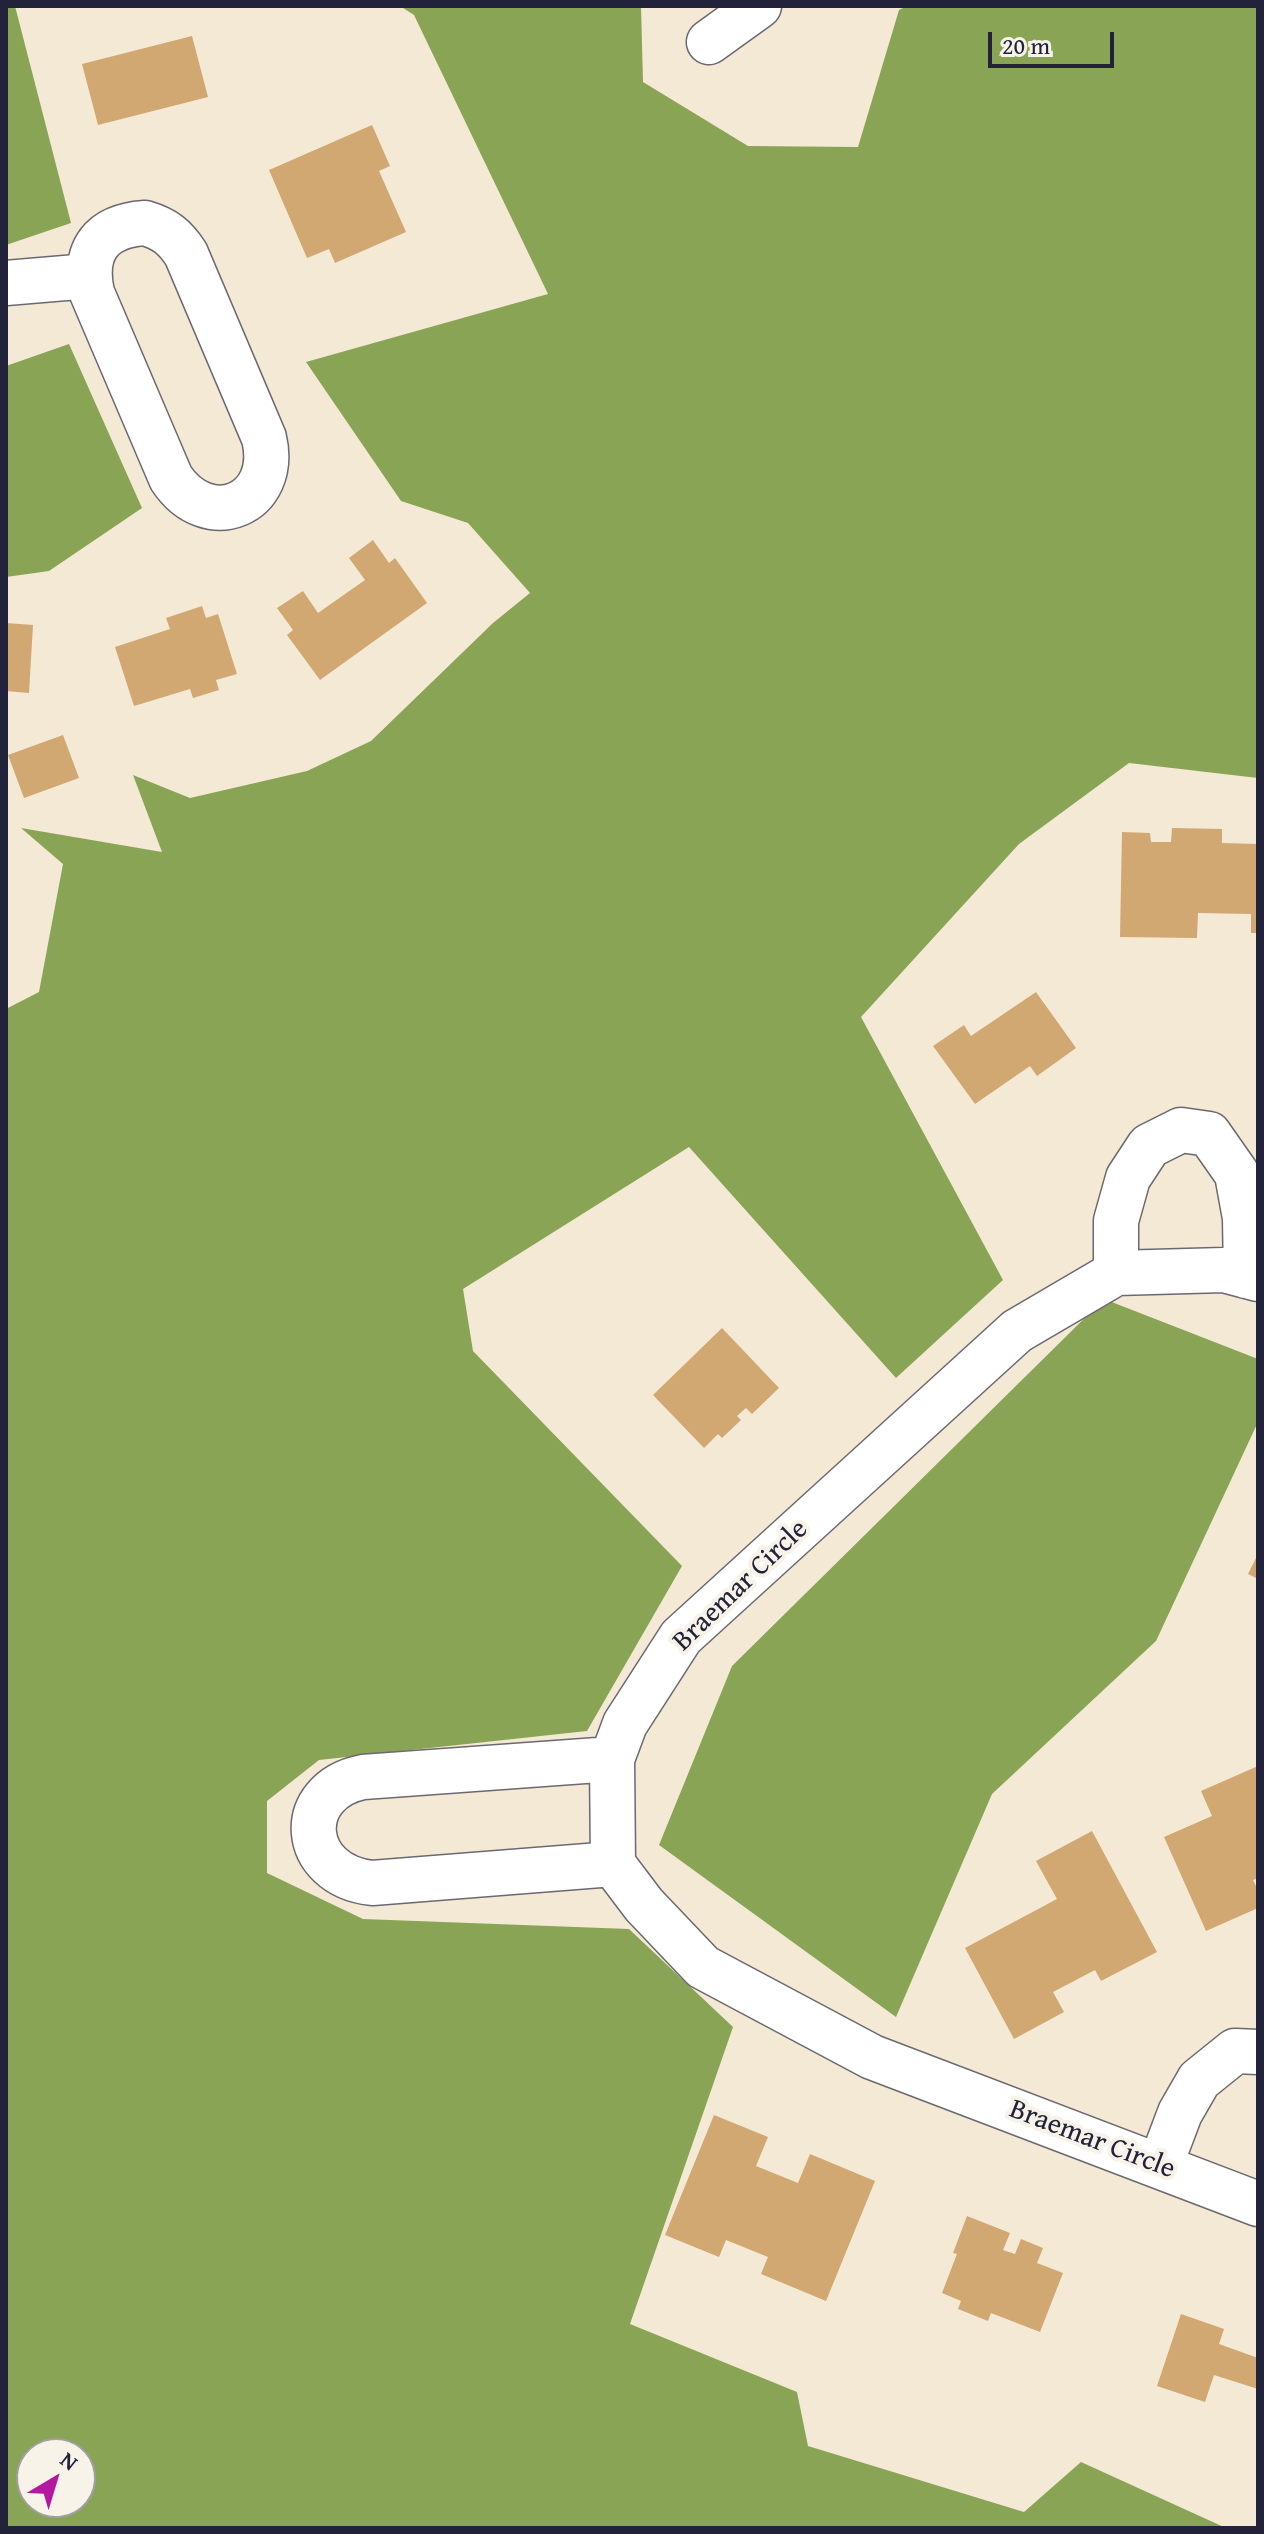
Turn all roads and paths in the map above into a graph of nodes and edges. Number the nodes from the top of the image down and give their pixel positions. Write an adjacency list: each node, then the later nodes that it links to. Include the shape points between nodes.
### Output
1 (759, 6): 2 (street)
2 (709, 42)
3 (89, 276): 3 (street, via 99,243 127,224 162,228 176,239 264,438 266,473 245,500 229,508 212,508 181,493 110,336); 4 (street)
4 (6, 283)
5 (1116, 1273): 6 (street, Braemar Circle, via 1224,1270); 6 (street, via 1116,1221 1128,1178 1149,1146 1181,1130 1209,1134 1237,1174); 7 (street, Braemar Circle, via 1017,1331 681,1637 625,1724)
6 (1252, 1278)
7 (612, 1759): 8 (street, Braemar Circle); 8 (street, via 345,1780 319,1806 314,1824 323,1860 353,1881)
8 (613, 1864): 10 (street, Braemar Circle, via 703,1967 872,2057)
9 (1258, 2052): 10 (street, via 1235,2051 1199,2080)
10 (1160, 2166): 11 (street, Braemar Circle)
11 (1258, 2204)

